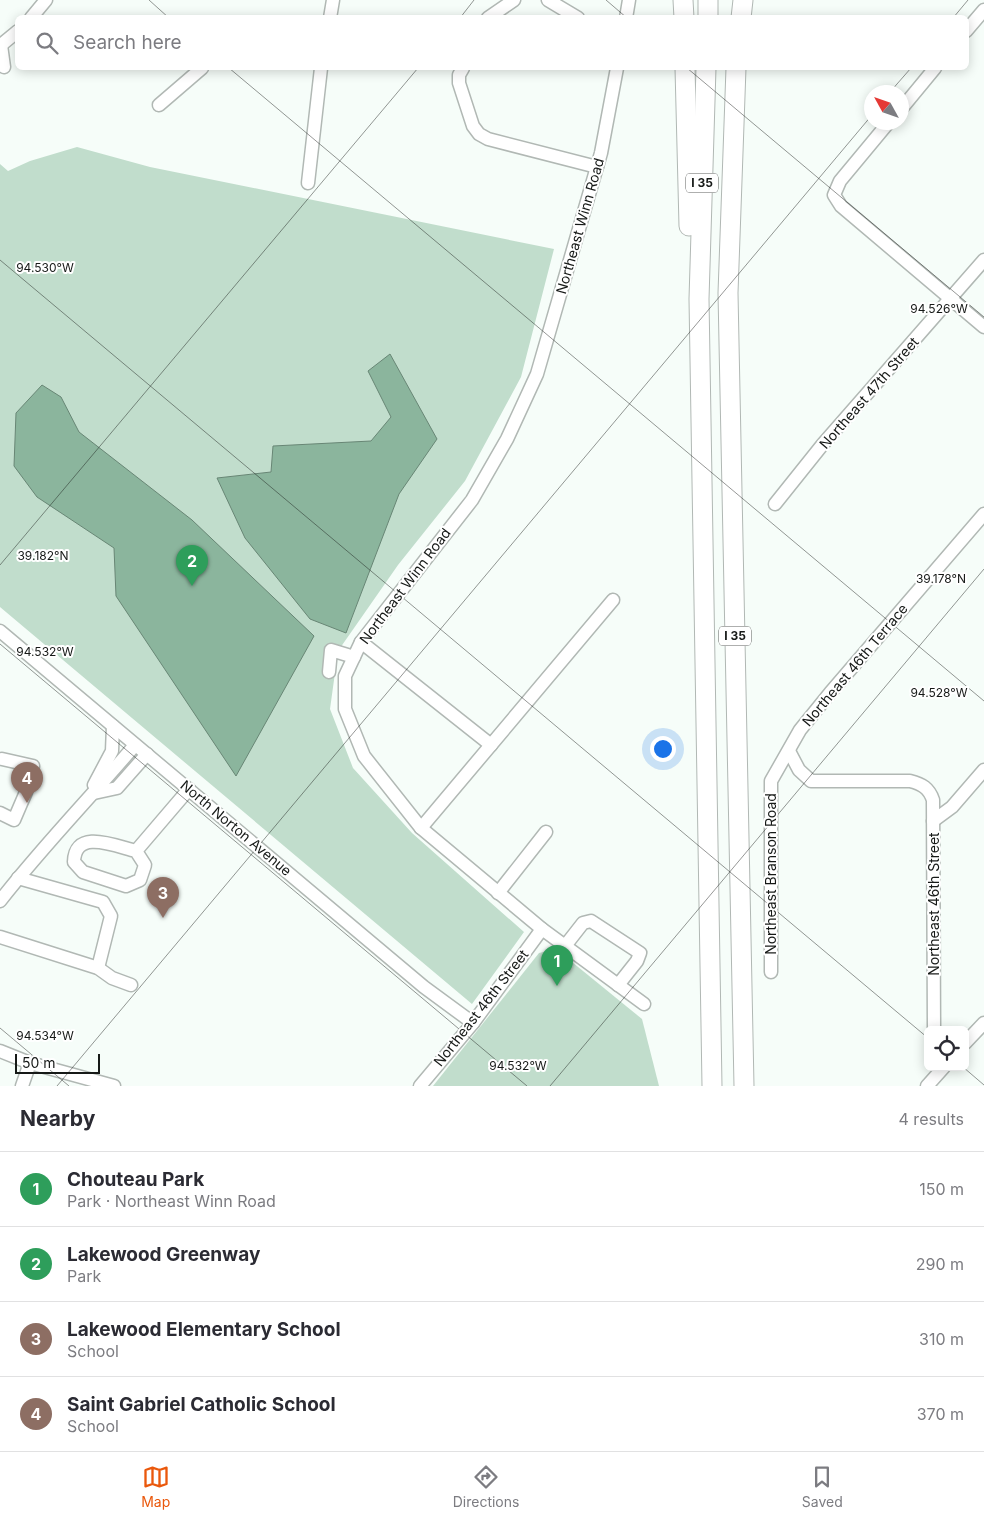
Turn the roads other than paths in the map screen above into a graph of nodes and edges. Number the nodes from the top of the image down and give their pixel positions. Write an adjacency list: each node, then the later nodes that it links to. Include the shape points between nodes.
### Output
1 (46, 0): 11 (street)
2 (333, 0): 12 (street)
3 (514, 0): 13 (street)
4 (548, 0): 14 (street)
5 (629, 0): 15 (street)
6 (683, 0): 16 (highway)
7 (708, 0): 17 (highway)
8 (738, 0): 18 (highway)
9 (743, 0): 19 (highway)
10 (984, 10): 20 (street)
11 (34, 15)
12 (330, 15)
13 (492, 15)
14 (573, 15)
15 (626, 15)
16 (684, 15)
17 (708, 15)
18 (739, 15)
19 (740, 15)
20 (969, 27)
21 (15, 33): 22 (street)
22 (0, 45): 23 (street)
23 (4, 67)
24 (200, 70): 33 (street)
25 (321, 70): 36 (street)
26 (462, 70): 35 (street, via 459,83 473,126 479,134)
27 (616, 70): 35 (street, Northeast Winn Road)
28 (685, 70): 38 (highway, via 689,251)
29 (706, 70): 38 (highway, I 35)
30 (736, 70): 83 (highway, I 35, via 728,293)
31 (934, 70): 32 (street)
32 (909, 100)
33 (160, 105)
34 (882, 130): 39 (street, via 840,181 834,195 841,206)
35 (597, 167): 45 (street, Northeast Winn Road, via 537,374 508,440 472,500)
36 (308, 183)
37 (984, 260): 39 (street, Northeast 47th Street)
38 (699, 299): 82 (highway, I 35)
39 (951, 299): 40 (street); 41 (street, Northeast 47th Street, via 823,444)
40 (984, 327)
41 (775, 504)
42 (984, 514): 51 (street, Northeast 46th Terrace, via 830,693 800,730)
43 (613, 600): 50 (street)
44 (0, 631): 48 (street, North Norton Avenue)
45 (361, 642): 46 (street, Northeast Winn Road); 50 (street)
46 (354, 657): 47 (street, via 331,650); 59 (street, Northeast Winn Road, via 346,676 345,708 364,756)
47 (329, 672)
48 (113, 726): 49 (street, North Norton Avenue); 56 (street, via 112,751 94,783)
49 (135, 744): 52 (street, North Norton Avenue); 56 (street)
50 (491, 745): 59 (street)
51 (789, 751): 58 (street, via 799,770 811,780 918,783 930,792); 69 (street, Northeast Branson Road, via 771,781)
52 (147, 754): 55 (street, North Norton Avenue); 56 (street, via 117,788)
53 (2, 759): 57 (street, via 32,766 26,792 14,820)
54 (984, 770): 58 (street, Northeast 46th Street, via 952,807)
55 (189, 789): 61 (street); 73 (street, North Norton Avenue, via 424,987)
56 (94, 793): 62 (street)
57 (0, 813)
58 (933, 822): 75 (street, Northeast 46th Street)
59 (421, 828): 63 (street, Northeast Winn Road)
60 (546, 832): 63 (street)
61 (136, 851): 61 (street, via 94,840 81,844 74,852 74,862 83,872 126,886 140,880 145,865)
62 (18, 878): 64 (street); 68 (street, via 103,902 111,916)
63 (498, 893): 65 (street, Northeast Winn Road)
64 (0, 901)
65 (542, 929): 67 (street, Northeast Winn Road); 73 (street, Northeast 46th Street)
66 (0, 937): 68 (street)
67 (565, 946): 70 (street, Northeast Winn Road); 70 (street, via 584,923 591,921 640,953 638,961)
68 (98, 968): 71 (street)
69 (771, 972)
70 (618, 985): 72 (street, Northeast Winn Road)
71 (131, 986)
72 (644, 1004)
73 (473, 1023): 81 (street, Northeast 46th Street)
74 (984, 1023): 76 (street)
75 (934, 1026)
76 (969, 1040)
77 (0, 1052): 78 (street)
78 (30, 1063): 79 (street); 80 (street)
79 (22, 1086)
80 (114, 1086)
81 (420, 1086)
82 (712, 1086)
83 (744, 1086)

